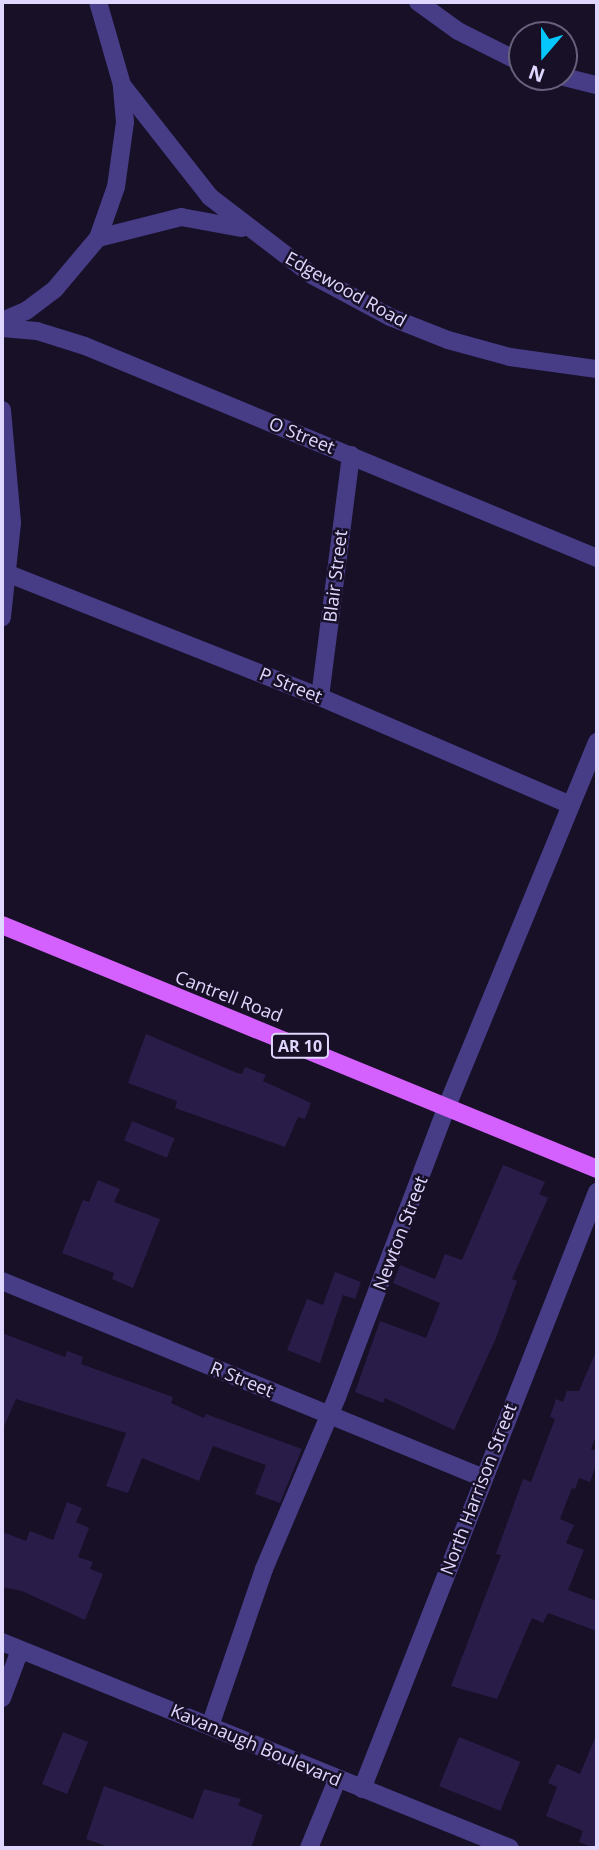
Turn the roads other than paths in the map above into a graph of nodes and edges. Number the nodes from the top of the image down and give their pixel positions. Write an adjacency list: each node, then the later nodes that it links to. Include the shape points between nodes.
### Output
1 (98, 2): 5 (street)
2 (418, 2): 3 (street, via 458,31)
3 (508, 56)
4 (578, 80): 6 (street)
5 (122, 85): 7 (street, Edgewood Road, via 189,175); 8 (street, via 122,160)
6 (597, 85)
7 (251, 232): 8 (street, via 224,221 181,217); 11 (street, Edgewood Road, via 312,275 407,324 510,357)
8 (98, 238): 9 (street, via 55,289 26,311)
9 (2, 321)
10 (2, 328): 13 (street, O Street, via 37,331 75,342)
11 (597, 369)
12 (2, 410): 15 (street, via 11,484)
13 (351, 455): 14 (street, O Street); 17 (street, Blair Street)
14 (597, 558)
15 (9, 573): 16 (street); 17 (street, P Street)
16 (2, 617)
17 (320, 697): 19 (street, P Street)
18 (597, 741): 19 (street, Newton Street)
19 (570, 804): 21 (street, Newton Street)
20 (2, 925): 21 (main road, Cantrell Road / AR 10)
21 (447, 1106): 22 (main road, Cantrell Road / AR 10); 25 (street, Newton Street)
22 (597, 1169)
23 (597, 1192): 26 (street, North Harrison Street)
24 (2, 1281): 25 (street, R Street)
25 (330, 1415): 26 (street, R Street); 30 (street, Newton Street, via 264,1569)
26 (481, 1477): 32 (street, North Harrison Street)
27 (2, 1642): 28 (street, Kavanaugh Boulevard)
28 (20, 1650): 29 (street); 30 (street, Kavanaugh Boulevard)
29 (2, 1698)
30 (210, 1726): 31 (street, Kavanaugh Boulevard)
31 (337, 1780): 32 (street, Kavanaugh Boulevard); 33 (street)
32 (362, 1789): 34 (street, Kavanaugh Boulevard)
33 (309, 1848)
34 (510, 1848)

